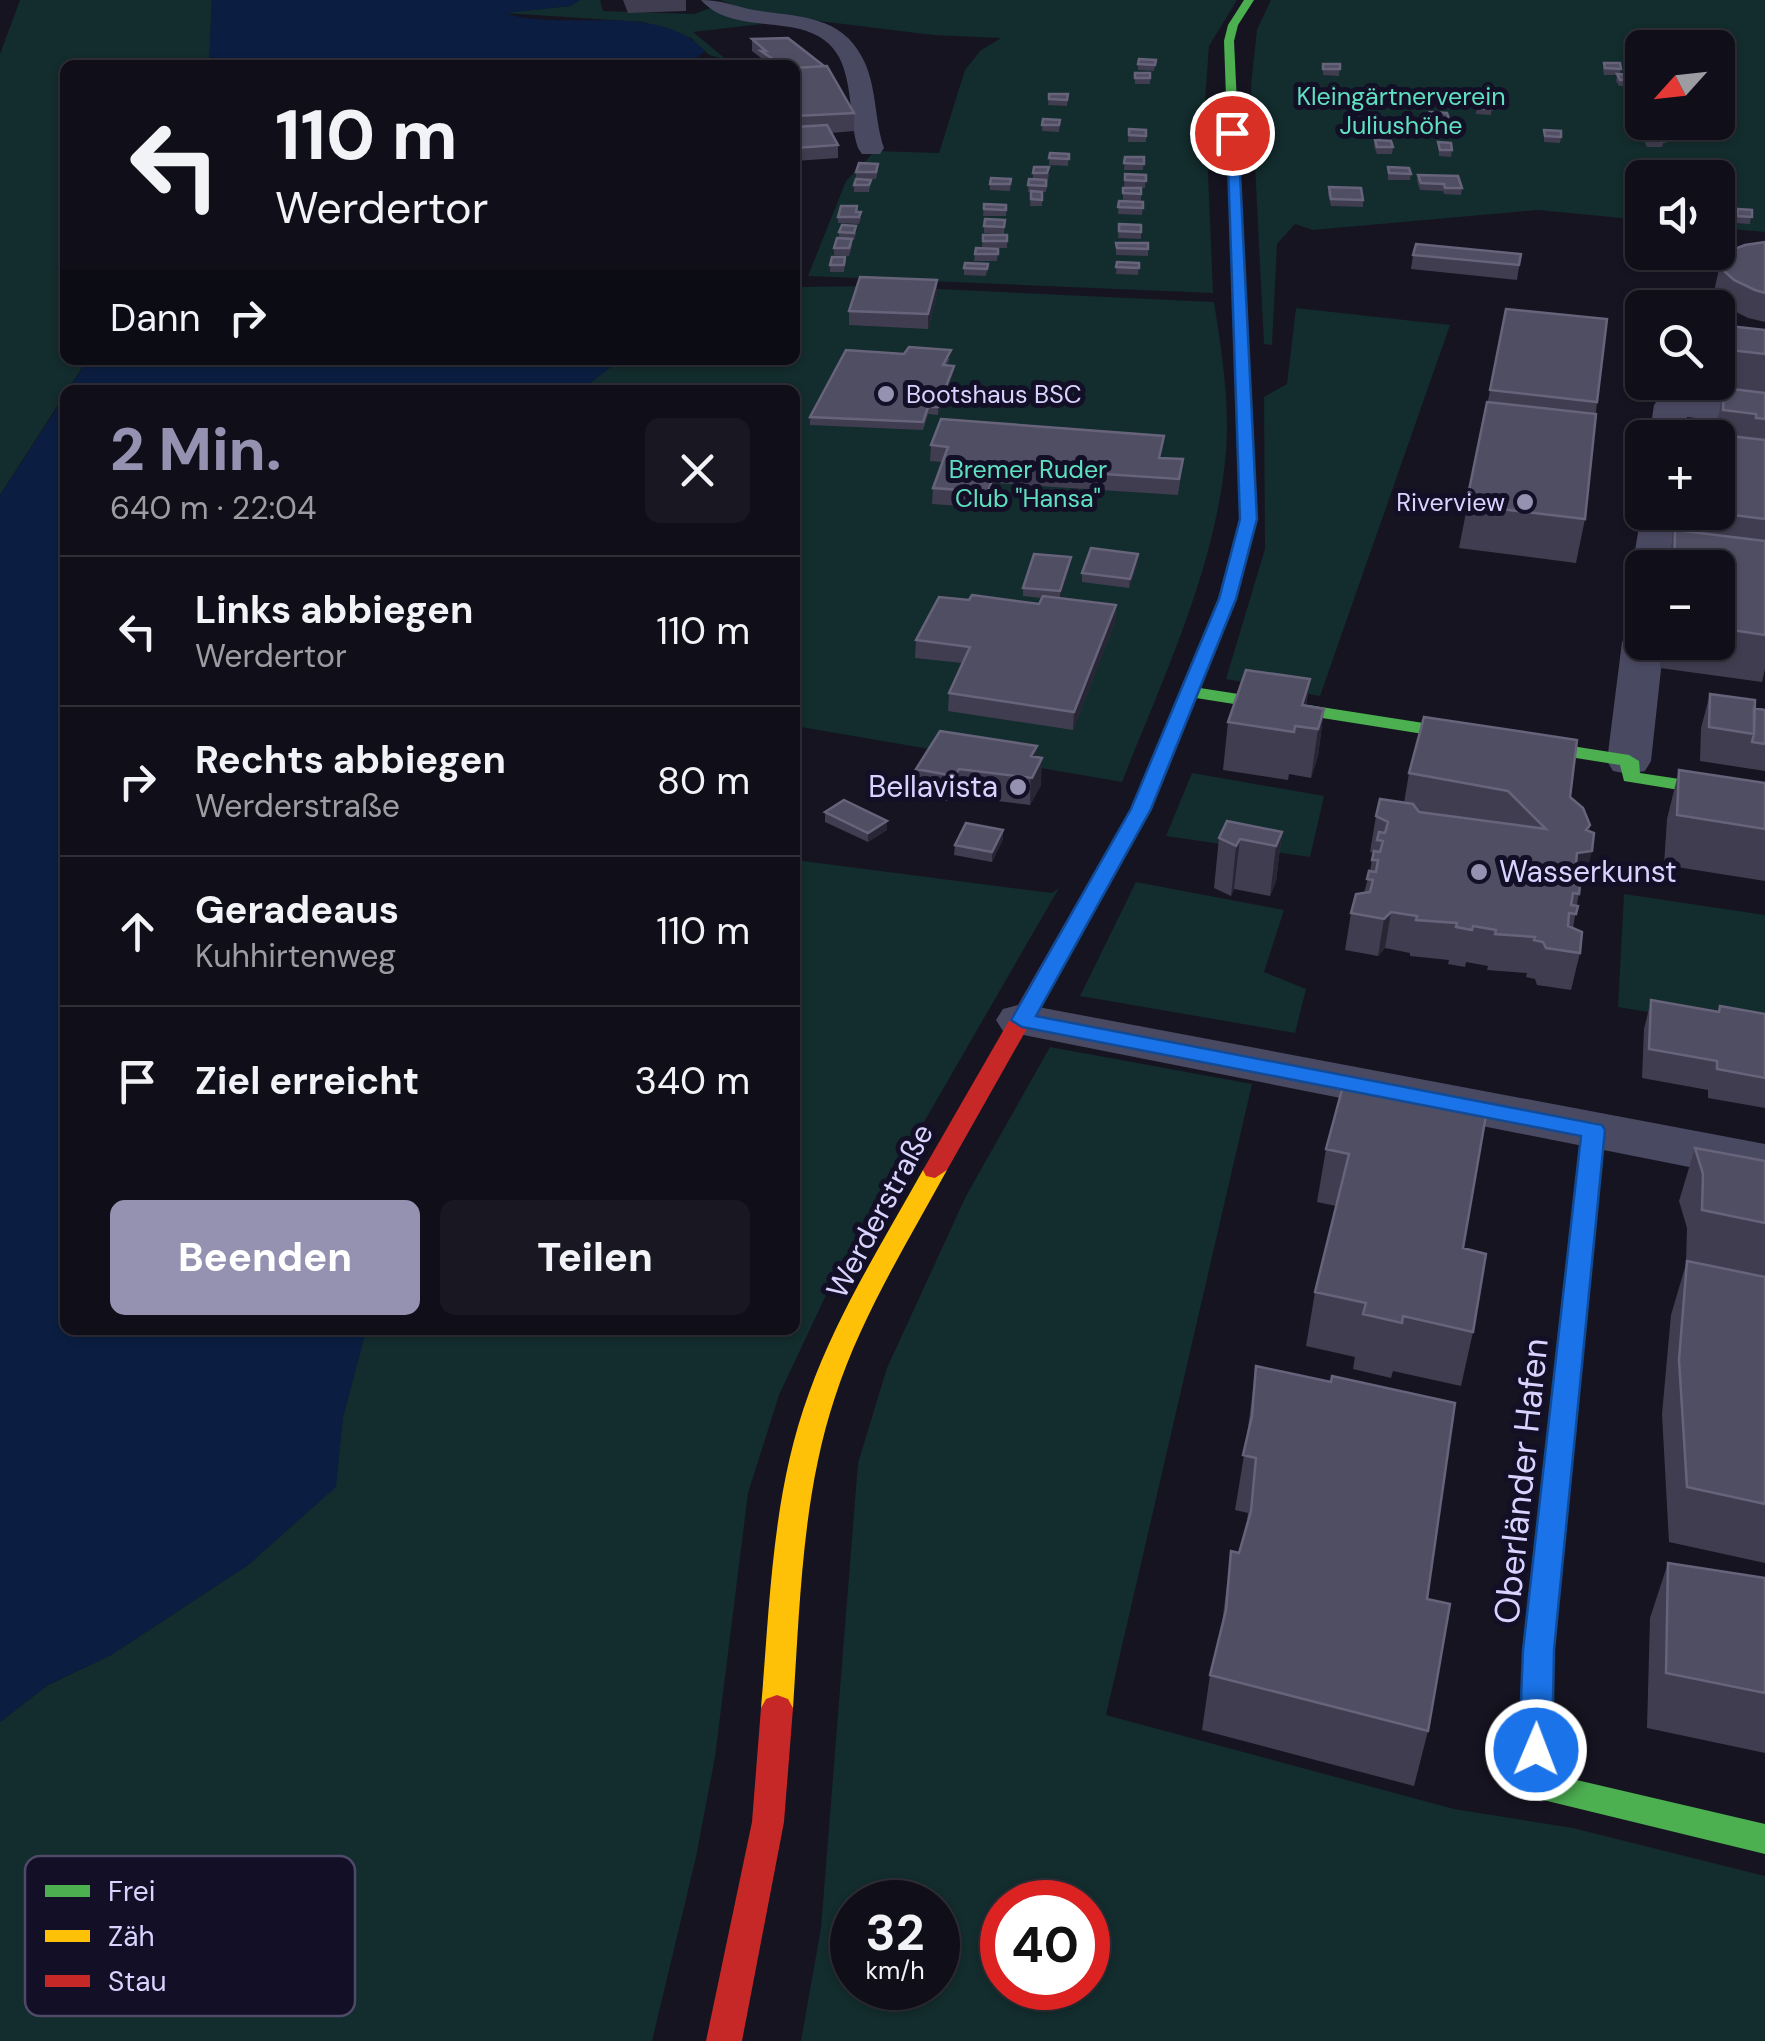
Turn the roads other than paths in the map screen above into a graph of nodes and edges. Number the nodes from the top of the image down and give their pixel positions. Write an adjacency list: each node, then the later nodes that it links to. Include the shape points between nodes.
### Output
1 (712, 0): 3 (street, via 736,13 820,23 833,34 851,58)
2 (1248, 0): 7 (street, Werderstraße, via 1229,42 1248,519 1227,599)
3 (871, 148)
4 (1765, 416): 5 (street, via 1671,405)
5 (1670, 420)
6 (1641, 660): 8 (street)
7 (1191, 692): 8 (street); 10 (street, Werderstraße, via 1141,809)
8 (1629, 761): 9 (street, via 1630,777)
9 (1765, 798)
10 (1022, 1020): 11 (street); 14 (street, Werderstraße, via 878,1276 812,1422 792,1532 768,1822)
11 (1593, 1130): 12 (street); 13 (street, Oberländer Hafen, via 1538,1650 1534,1784)
12 (1765, 1163)
13 (1765, 1839)
14 (724, 2041)

